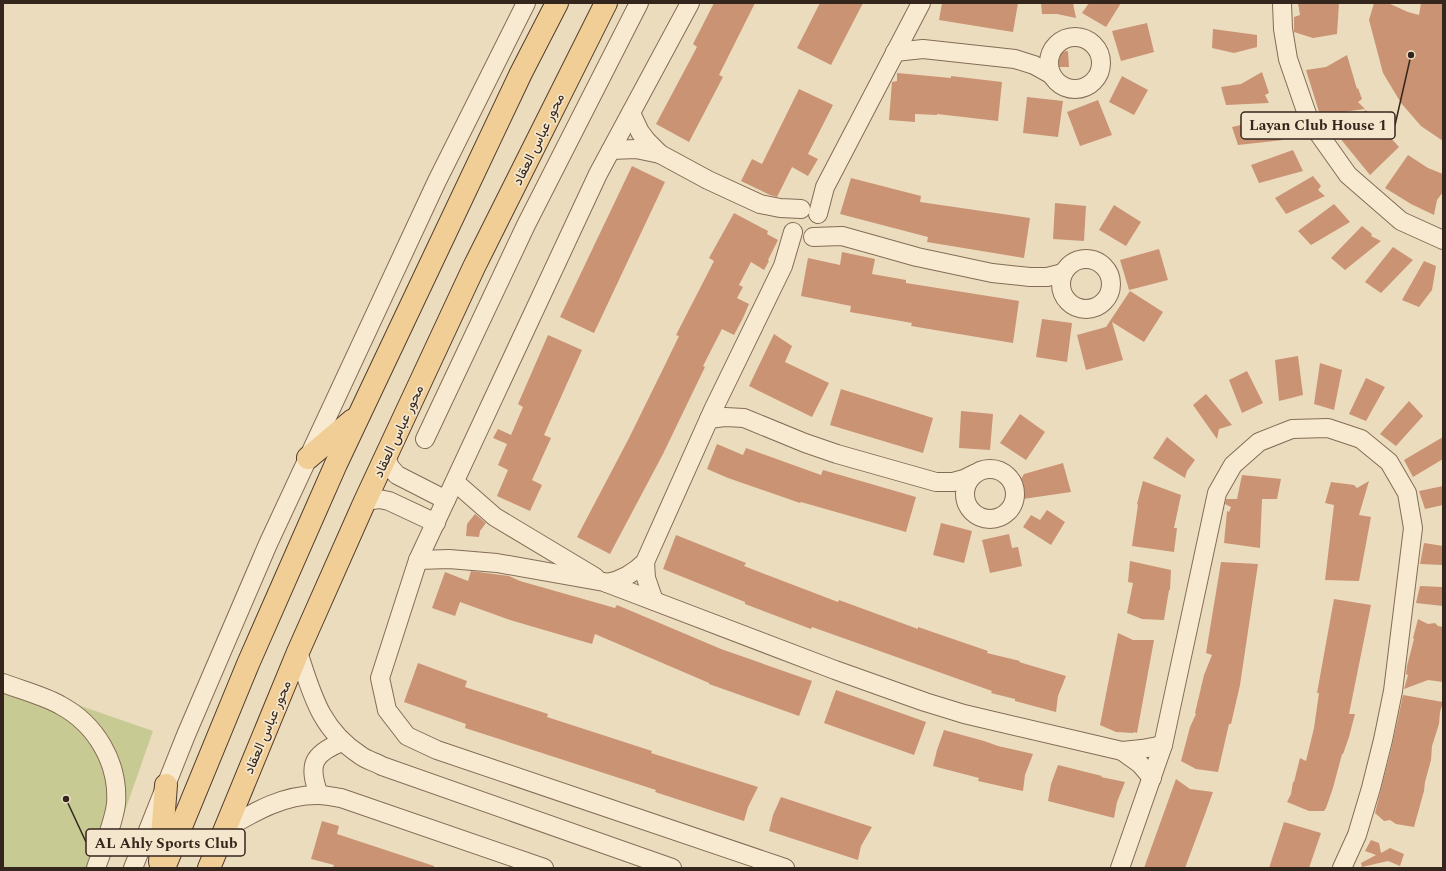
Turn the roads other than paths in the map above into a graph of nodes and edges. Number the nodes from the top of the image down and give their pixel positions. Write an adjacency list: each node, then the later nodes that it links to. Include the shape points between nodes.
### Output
1 (526, 3): 33 (street, via 437,181)
2 (557, 3): 28 (main road)
3 (606, 3): 32 (main road, محور عباس العقاد, via 474,267)
4 (639, 3): 31 (street, via 533,211)
5 (690, 3): 14 (street)
6 (921, 3): 8 (street)
7 (1282, 3): 22 (street, via 1288,59 1309,120 1348,175 1401,221)
8 (912, 21): 10 (street, via 920,37); 11 (street)
9 (1053, 47): 12 (street); 13 (street, via 1048,63); 13 (street, via 1066,38 1082,38 1096,47 1101,62 1096,78 1083,88 1067,88 1059,84)
10 (932, 49): 11 (street); 12 (street)
11 (895, 52): 18 (street)
12 (1015, 59): 13 (street, via 1034,65)
13 (1052, 75)
14 (631, 113): 15 (street); 16 (street, via 640,132)
15 (611, 150): 16 (street, via 636,149); 35 (street)
16 (660, 154): 17 (street)
17 (760, 204): 18 (street); 19 (street)
18 (810, 212): 19 (street, via 795,212 790,223); 20 (street); 21 (street, via 821,222 818,234)
19 (792, 230): 21 (street, via 800,238); 23 (street)
20 (842, 236): 21 (street); 25 (street, via 954,266)
21 (811, 238): 23 (street)
22 (1443, 240)
23 (783, 266): 27 (street)
24 (1063, 273): 25 (street); 26 (street, via 1061,288); 26 (street, via 1074,262 1089,260 1103,266 1110,280 1110,288 1104,302 1090,309 1075,306)
25 (1030, 278): 26 (street)
26 (1064, 296)
27 (724, 388): 29 (street); 30 (street)
28 (359, 416): 33 (main road); 60 (main road, via 332,471 248,664)
29 (744, 418): 30 (street); 36 (street, via 836,454)
30 (709, 419): 42 (street)
31 (425, 438)
32 (386, 457): 37 (street, via 397,475); 38 (main road, محور عباس العقاد)
33 (308, 458): 52 (street, via 265,551)
34 (974, 474): 36 (street, via 953,482); 39 (street, via 965,487 964,495); 39 (street, via 988,469 1004,473 1013,486 1014,501 1005,514 991,519 976,515)
35 (455, 482): 37 (street); 43 (street, via 495,517)
36 (936, 482): 39 (street)
37 (446, 500): 40 (street)
38 (365, 501): 40 (street, via 379,499 399,504); 45 (main road, محور عباس العقاد)
39 (968, 506)
40 (436, 523): 41 (street)
41 (418, 560): 43 (street, via 449,559 497,563); 64 (street, via 380,678 387,710 407,736 437,750)
42 (645, 562): 43 (street, via 625,577); 44 (street, via 647,582)
43 (606, 583): 44 (street)
44 (654, 601): 50 (street, via 925,702 964,714)
45 (298, 652): 48 (street, via 315,704 324,721); 54 (main road, محور عباس العقاد)
46 (3, 683): 57 (street, via 68,709 91,729 107,754 116,784 116,805 110,831)
47 (3, 693): 56 (street, via 61,715 88,739 101,763 108,792 106,814)
48 (342, 742): 53 (street, via 322,751 315,760 312,771); 63 (street, via 361,756 382,766)
49 (1163, 745): 50 (street); 51 (street); 66 (street, via 1218,493 1233,465 1259,442 1292,429 1328,428 1361,439 1389,462 1407,493 1413,528 1393,691 1383,740 1357,835)
50 (1122, 751): 51 (street, via 1140,764)
51 (1152, 778): 65 (street)
52 (166, 785): 58 (street); 59 (main road)
53 (319, 795): 54 (street, via 296,797 275,803); 55 (street, via 364,805)
54 (225, 829): 61 (main road, محور عباس العقاد)
55 (528, 865): 62 (street)
56 (87, 868)
57 (96, 868)
58 (133, 868)
59 (160, 868)
60 (164, 868)
61 (209, 868)
62 (544, 868)
63 (672, 868)
64 (785, 868)
65 (1120, 868)
66 (1342, 868)

